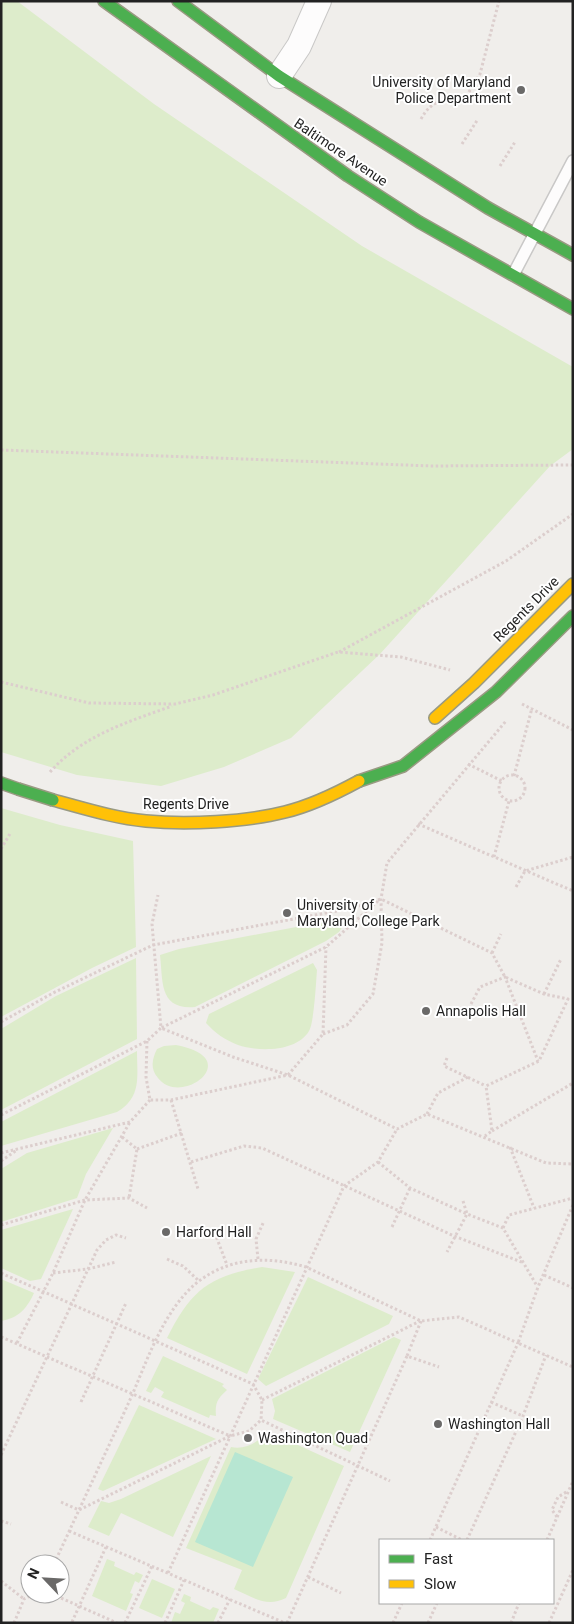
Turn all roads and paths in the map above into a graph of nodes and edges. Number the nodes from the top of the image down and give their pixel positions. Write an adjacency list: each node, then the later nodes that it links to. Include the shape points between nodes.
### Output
1 (104, 1): 14 (main road, Baltimore Avenue, via 348,176)
2 (178, 1): 5 (main road)
3 (319, 1): 5 (street, via 299,46)
4 (499, 1): 6 (path, via 480,74 464,100 443,100 427,108)
5 (280, 76): 12 (main road, via 488,208)
6 (421, 119)
7 (478, 119): 9 (path)
8 (516, 142): 11 (path)
9 (462, 144)
10 (573, 161): 12 (lane)
11 (500, 166)
12 (535, 234): 13 (main road); 14 (lane)
13 (573, 255)
14 (512, 277): 15 (main road, Baltimore Avenue)
15 (573, 309)
16 (1, 450): 17 (path, via 423,466)
17 (573, 465)
18 (573, 514): 21 (path, via 506,561)
19 (573, 584): 28 (main road, Regents Drive)
20 (573, 616): 33 (main road, Regents Drive, via 496,692 403,766)
21 (338, 652): 22 (path, via 401,657 441,666); 24 (path, via 222,692)
22 (459, 674)
23 (1, 682): 24 (path, via 89,702)
24 (175, 704): 32 (path, via 125,722 81,744)
25 (532, 708): 26 (path, via 521,703); 29 (path); 34 (path)
26 (515, 710)
27 (509, 717): 31 (path)
28 (425, 727)
29 (573, 730)
30 (386, 760): 33 (main road, Regents Drive)
31 (468, 764): 35 (path); 38 (path)
32 (49, 772)
33 (368, 776): 36 (main road, Regents Drive, bridge, via 287,812 254,818 181,822 114,816)
34 (514, 776): 35 (path); 37 (path, via 523,781 525,789 518,800)
35 (502, 781): 37 (path, via 500,792)
36 (1, 783)
37 (509, 801): 41 (path)
38 (418, 824): 41 (path); 47 (path, via 387,863)
39 (11, 832): 40 (path)
40 (1, 849)
41 (494, 857): 43 (path)
42 (573, 857): 43 (path)
43 (525, 871): 44 (path); 45 (path)
44 (516, 887)
45 (573, 891)
46 (158, 895): 49 (path, via 152,924)
47 (381, 899): 49 (path, via 352,908); 50 (path); 51 (path); 60 (path, via 382,943 373,994 347,1025)
48 (501, 934): 51 (path)
49 (153, 945): 58 (path); 59 (path)
50 (326, 947): 59 (path); 60 (path)
51 (492, 953): 53 (path)
52 (561, 959): 54 (path)
53 (505, 977): 54 (path); 57 (path, via 480,987); 63 (path)
54 (544, 994): 55 (path)
55 (568, 999): 56 (path); 63 (path)
56 (573, 1000)
57 (472, 1004)
58 (1, 1022)
59 (160, 1028): 61 (path); 64 (path)
60 (323, 1034): 64 (path)
61 (147, 1041): 68 (path, via 146,1077); 71 (path)
62 (447, 1058): 65 (path, via 444,1066)
63 (539, 1061): 67 (path)
64 (288, 1075): 69 (path); 73 (path)
65 (468, 1077): 67 (path); 70 (path, via 438,1093)
66 (573, 1083): 74 (path)
67 (486, 1086): 74 (path)
68 (150, 1100): 69 (path); 72 (path)
69 (171, 1100): 75 (path)
70 (428, 1114): 73 (path); 76 (path)
71 (1, 1115)
72 (130, 1122): 77 (path); 79 (path)
73 (397, 1129): 84 (path)
74 (492, 1131): 76 (path)
75 (182, 1133): 80 (path); 83 (path)
76 (484, 1136): 78 (path)
77 (122, 1137): 80 (path); 91 (path)
78 (510, 1147): 85 (path, via 546,1163); 95 (path)
79 (20, 1148): 81 (path); 82 (path)
80 (138, 1149): 89 (path)
81 (1, 1153)
82 (1, 1161)
83 (191, 1162): 86 (path, via 244,1146 262,1148); 87 (path)
84 (378, 1162): 86 (path); 88 (path)
85 (573, 1164)
86 (344, 1186): 96 (path); 112 (path)
87 (198, 1188)
88 (410, 1188): 96 (path); 97 (path)
89 (129, 1198): 91 (path); 94 (path)
90 (573, 1198): 95 (path)
91 (85, 1200): 100 (path); 115 (path)
92 (463, 1201): 97 (path)
93 (573, 1205): 98 (path)
94 (147, 1208)
95 (534, 1208): 103 (path, via 509,1215)
96 (399, 1211): 101 (path); 104 (path)
97 (467, 1214): 103 (path); 104 (path)
98 (571, 1216): 116 (path)
99 (264, 1222): 108 (path, via 256,1240)
100 (1, 1225)
101 (392, 1227)
102 (213, 1228): 111 (path)
103 (502, 1228): 110 (path)
104 (454, 1236): 106 (path); 110 (path)
105 (126, 1238): 113 (path, via 116,1236 106,1240)
106 (447, 1252)
107 (167, 1259): 117 (path, via 183,1266)
108 (258, 1259): 111 (path); 112 (path, via 287,1261)
109 (116, 1262): 113 (path)
110 (524, 1263): 118 (path)
111 (227, 1265): 117 (path)
112 (306, 1267): 123 (path); 135 (path)
113 (88, 1269): 115 (path); 121 (path)
114 (1, 1273): 120 (path)
115 (53, 1273): 120 (path)
116 (544, 1275): 118 (path); 119 (path)
117 (199, 1281): 126 (path, via 178,1301)
118 (538, 1287): 128 (path)
119 (573, 1288)
120 (44, 1292): 121 (path); 127 (path)
121 (72, 1303): 124 (path); 131 (path)
122 (126, 1303): 124 (path)
123 (421, 1321): 128 (path, via 459,1317); 129 (path); 137 (path)
124 (117, 1323): 126 (path); 134 (path)
125 (1, 1336): 127 (path)
126 (157, 1340): 135 (path); 136 (path)
127 (17, 1343): 131 (path)
128 (518, 1343): 130 (path); 139 (path)
129 (407, 1356): 132 (path); 144 (path)
130 (546, 1356): 133 (path); 140 (path)
131 (48, 1357): 134 (path); 143 (path)
132 (439, 1367)
133 (573, 1367)
134 (93, 1377): 136 (path); 138 (path)
135 (253, 1384): 137 (path); 142 (path)
136 (133, 1394): 142 (path); 151 (path)
137 (262, 1400): 141 (path)
138 (81, 1402)
139 (491, 1402): 140 (path); 155 (path)
140 (523, 1416): 159 (path)
141 (262, 1420): 142 (path, via 249,1431); 144 (path)
142 (230, 1436): 151 (path); 165 (path)
143 (1, 1455)
144 (359, 1466): 145 (path); 166 (path)
145 (390, 1481)
146 (573, 1481): 147 (path)
147 (569, 1491): 150 (path, via 558,1497); 152 (path)
148 (552, 1500): 150 (path)
149 (61, 1502): 151 (path)
150 (556, 1502): 152 (path, via 552,1510)
151 (79, 1510): 156 (path)
152 (557, 1516): 160 (path)
153 (1, 1521): 154 (path)
154 (11, 1524)
155 (436, 1527): 157 (path); 158 (path)
156 (69, 1531): 161 (path); 162 (path)
157 (430, 1539)
158 (460, 1539)
159 (467, 1539)
160 (547, 1539)
161 (106, 1547): 163 (path); 177 (path)
162 (59, 1554)
163 (152, 1566): 165 (path); 183 (path)
164 (573, 1570): 180 (path)
165 (168, 1573): 167 (path)
166 (308, 1577): 169 (path); 186 (path)
167 (184, 1580): 171 (path); 184 (path)
168 (1, 1581): 170 (path)
169 (341, 1593)
170 (20, 1596)
171 (230, 1599): 178 (path); 185 (path)
172 (70, 1602): 177 (path)
173 (22, 1604): 181 (path)
174 (402, 1604): 187 (path)
175 (437, 1604): 188 (path)
176 (520, 1604): 189 (path)
177 (79, 1606): 179 (path); 182 (path)
178 (277, 1621): 186 (path)
179 (72, 1622)
180 (549, 1622)
181 (14, 1623)
182 (117, 1623)
183 (125, 1623)
184 (165, 1623)
185 (218, 1623)
186 (286, 1623)
187 (393, 1623)
188 (428, 1623)
189 (511, 1623)

